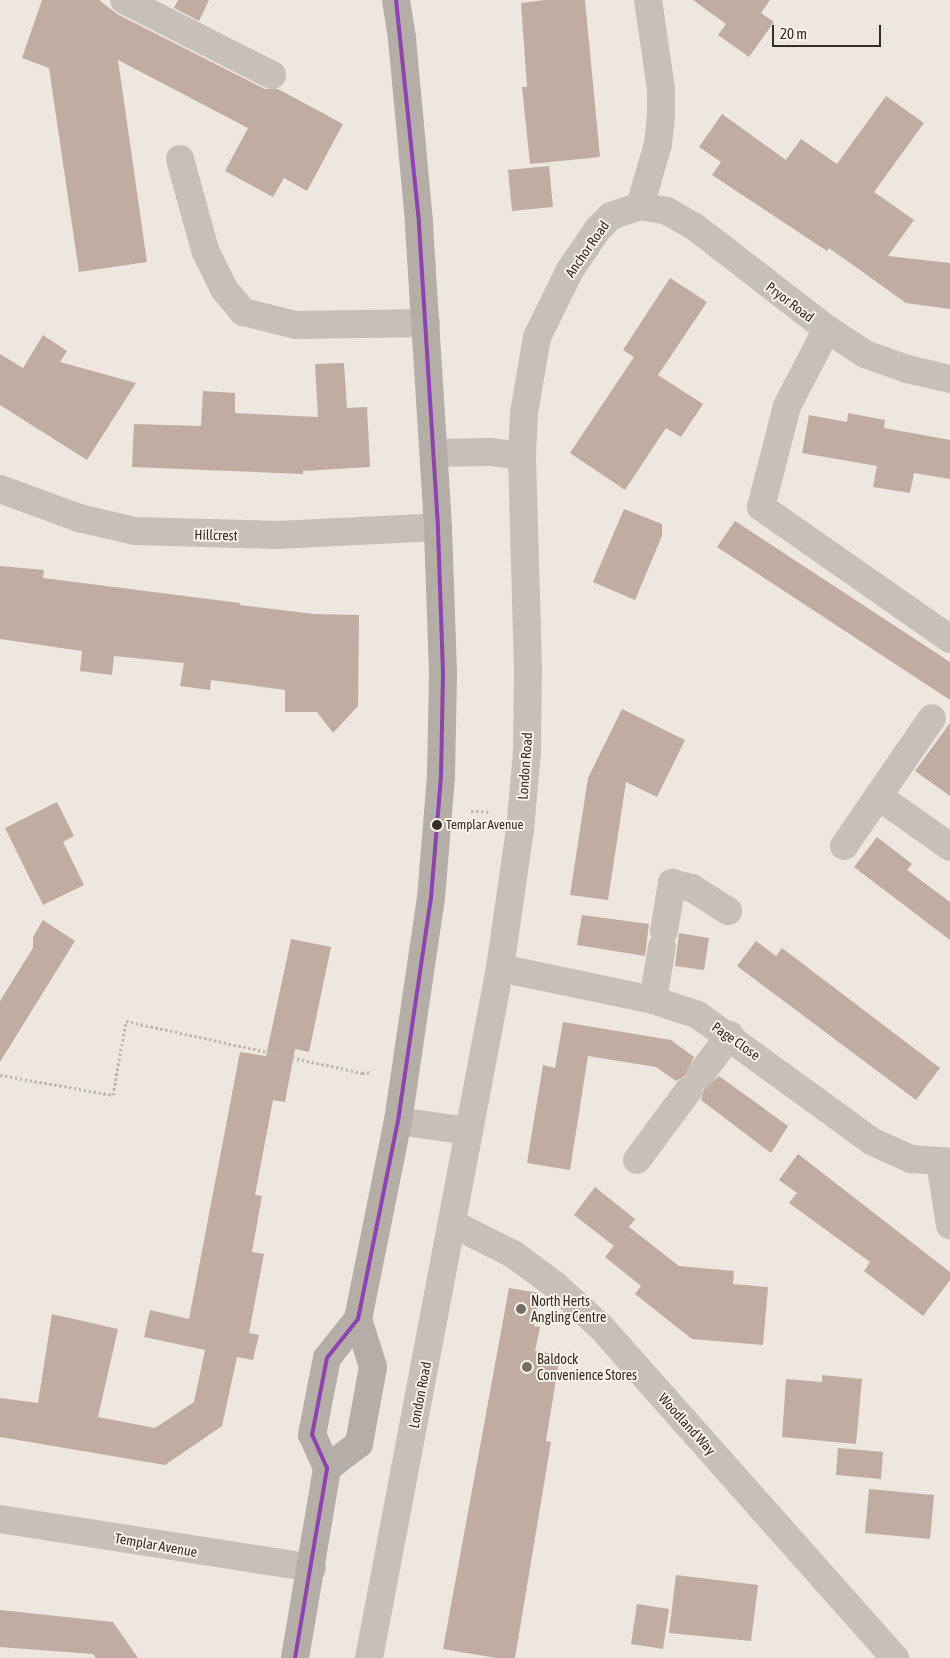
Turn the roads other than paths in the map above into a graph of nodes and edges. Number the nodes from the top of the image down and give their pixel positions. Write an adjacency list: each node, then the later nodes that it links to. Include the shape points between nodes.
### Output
1 (124, 0): 4 (street)
2 (396, 0): 7 (main road)
3 (648, 0): 6 (street, via 661,89 661,115 658,144)
4 (272, 75)
5 (180, 159): 7 (street, via 204,250 224,288 243,312 296,325)
6 (640, 206): 8 (street, Pryor Road, via 667,211 695,227); 11 (street, Anchor Road, via 611,216 598,229 570,270 537,336 524,413)
7 (426, 323): 10 (main road)
8 (827, 330): 9 (street, Pryor Road, via 865,354 906,369); 14 (street, via 786,406 760,507)
9 (950, 379)
10 (434, 453): 11 (street, via 490,452); 13 (main road)
11 (522, 456): 20 (street, London Road, via 527,752 522,814)
12 (0, 489): 13 (street, Hillcrest, via 79,518 135,531 277,536)
13 (438, 527): 23 (main road, via 442,673 438,808 431,898)
14 (950, 639)
15 (932, 718): 16 (street)
16 (878, 796): 17 (street); 18 (street)
17 (844, 846)
18 (950, 847)
19 (728, 911): 21 (street, via 692,888 672,884)
20 (500, 968): 21 (street, Page Close); 24 (street, London Road)
21 (653, 1000): 22 (street, Page Close, via 698,1014)
22 (730, 1035): 25 (street); 26 (street, Page Close, via 873,1142 911,1159)
23 (398, 1121): 24 (street); 29 (main road)
24 (469, 1132): 28 (street, London Road)
25 (636, 1160)
26 (945, 1162): 27 (street)
27 (950, 1225)
28 (451, 1227): 34 (street, London Road); 35 (street, Woodland Way, via 463,1229 513,1254 555,1284 601,1327)
29 (358, 1319): 30 (main road, via 326,1358 312,1435); 30 (main road, via 373,1367 358,1444)
30 (327, 1468): 32 (main road)
31 (0, 1519): 32 (street, Templar Avenue)
32 (312, 1568): 33 (main road)
33 (295, 1658)
34 (370, 1658)
35 (894, 1658)

